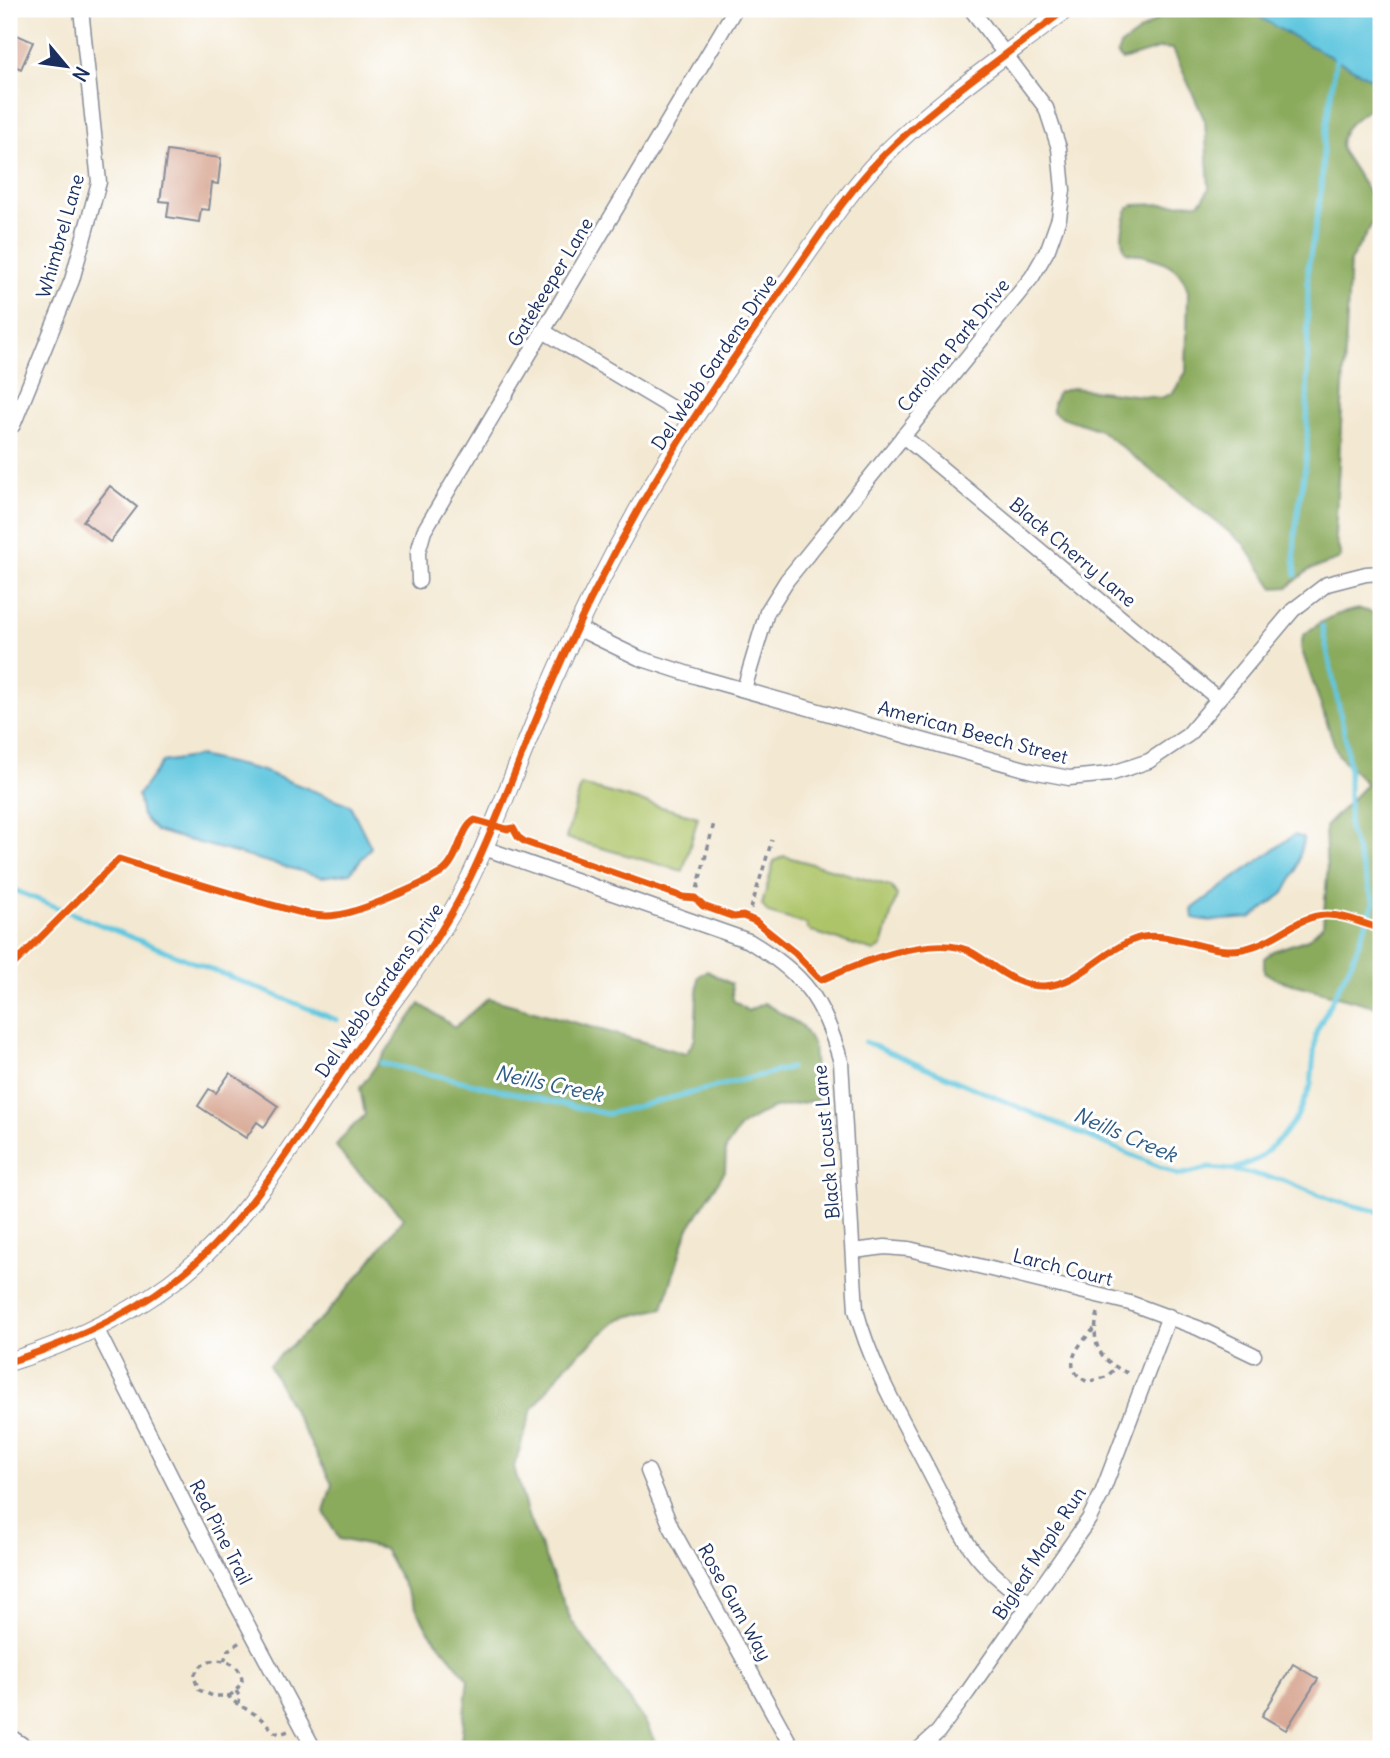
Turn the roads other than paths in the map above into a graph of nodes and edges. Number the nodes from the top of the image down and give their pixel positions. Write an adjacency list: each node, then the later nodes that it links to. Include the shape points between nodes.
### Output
1 (80, 9): 8 (street, Whimbrel Lane, via 99,181 72,280)
2 (735, 9): 6 (street, Gatekeeper Lane)
3 (971, 9): 5 (street, Carolina Park Drive)
4 (1066, 9): 5 (street, Del Webb Gardens Drive)
5 (1006, 55): 7 (street, Del Webb Gardens Drive, via 912,130 864,176); 9 (street, Carolina Park Drive, via 1046,107 1059,148 1063,190 1059,218 1032,277)
6 (543, 331): 7 (street); 11 (street, Gatekeeper Lane, via 424,531 418,552)
7 (692, 420): 12 (street, Del Webb Gardens Drive, via 633,518)
8 (13, 425)
9 (903, 436): 13 (street, Carolina Park Drive, via 787,580 767,612); 14 (street, Black Cherry Lane)
10 (1381, 573): 14 (street, American Beech Street, via 1326,584 1293,610)
11 (419, 582)
12 (577, 628): 13 (street, American Beech Street, via 639,658); 15 (street, Del Webb Gardens Drive)
13 (744, 689): 14 (street, American Beech Street, via 1069,778 1110,774 1149,761 1188,735)
14 (1217, 698)
15 (484, 848): 16 (street, Black Locust Lane, via 749,941 796,975 829,1023 841,1062); 18 (street, Del Webb Gardens Drive, via 451,914 252,1200 206,1253 160,1290)
16 (854, 1251): 17 (street, Larch Court, via 909,1249); 22 (street, Black Locust Lane, via 856,1310 876,1370 979,1559)
17 (1169, 1316): 19 (street, Larch Court); 22 (street, Bigleaf Maple Run, via 1102,1493)
18 (97, 1330): 20 (street, Del Webb Gardens Drive); 25 (street, Red Pine Trail)
19 (1254, 1356)
20 (9, 1362)
21 (648, 1471): 26 (street, Rose Gum Way, via 671,1527)
22 (1030, 1603): 27 (street, Bigleaf Maple Run, via 938,1732)
23 (9, 1736): 24 (street)
24 (29, 1749)
25 (314, 1749)
26 (793, 1749)
27 (919, 1749)

